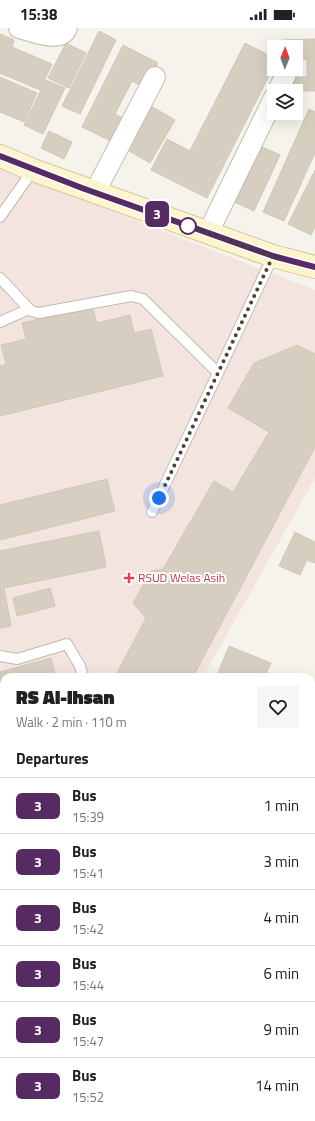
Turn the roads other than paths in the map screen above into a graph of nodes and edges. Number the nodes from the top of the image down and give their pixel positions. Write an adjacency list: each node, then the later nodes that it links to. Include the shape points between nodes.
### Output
1 (19, 28): 2 (street, via 52,37 66,32)
2 (67, 28)
3 (156, 77): 7 (street)
4 (267, 112): 9 (street)
5 (0, 156): 6 (main road)
6 (33, 170): 7 (main road); 8 (lane)
7 (95, 192): 9 (main road)
8 (0, 217)
9 (208, 233): 10 (main road)
10 (273, 256): 11 (main road); 15 (lane)
11 (313, 262)
12 (0, 278): 13 (lane)
13 (29, 309): 14 (lane); 15 (lane, via 35,313 44,313 131,296 140,297)
14 (0, 322)
15 (218, 373): 16 (lane)
16 (152, 512)
17 (0, 656): 18 (lane, via 16,659 67,644)
18 (82, 673)

